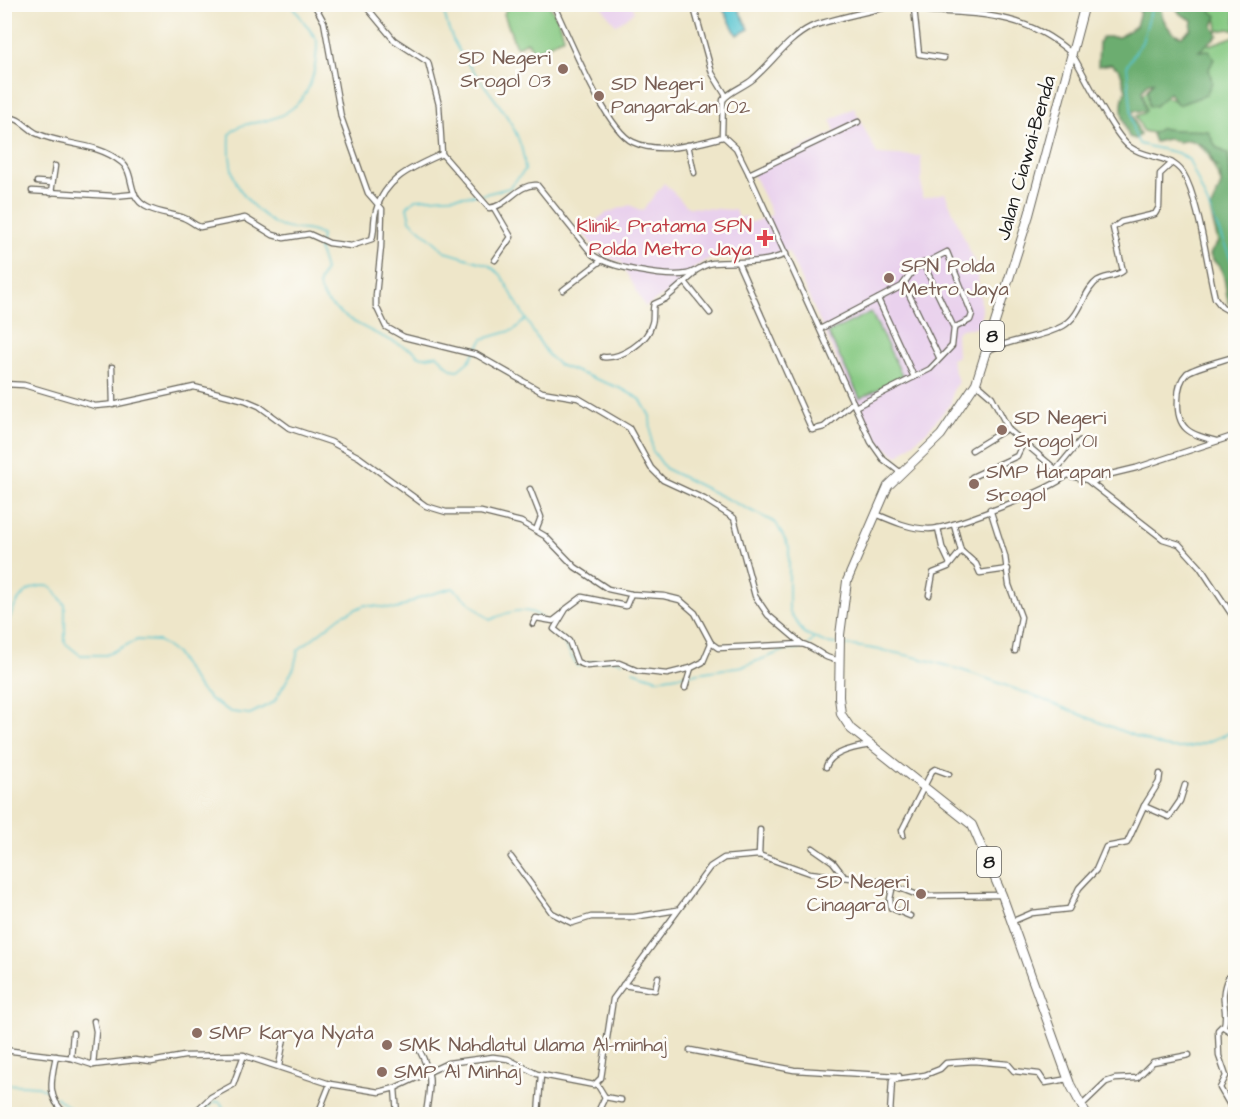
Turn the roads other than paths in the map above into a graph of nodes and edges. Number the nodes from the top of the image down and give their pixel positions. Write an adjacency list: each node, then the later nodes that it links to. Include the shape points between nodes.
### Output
1 (314, 4): 25 (street, via 324,22 341,117 368,193)
2 (364, 4): 15 (street, via 394,40 428,62 439,105)
3 (553, 4): 14 (street, via 588,80 626,138 656,148)
4 (693, 4): 10 (street, via 712,73)
5 (1086, 4): 8 (highway, Jalan Ciawai-Benda / 8)
6 (909, 5): 7 (street); 10 (street, via 810,27 753,79)
7 (914, 9): 8 (street, via 1001,16 1035,28); 9 (street, via 919,54)
8 (1072, 54): 16 (street, via 1123,140 1139,152); 41 (highway, Jalan Ciawai-Benda / 8)
9 (944, 58)
10 (726, 96): 13 (street, via 721,106)
11 (4, 117): 24 (street, via 20,120 54,141 94,148 121,161)
12 (858, 122): 19 (street)
13 (723, 137): 14 (street); 19 (street, via 736,148)
14 (688, 145): 18 (street)
15 (442, 154): 25 (street, via 399,175); 26 (street, via 478,198)
16 (1172, 163): 38 (street, via 1183,174 1194,200 1215,298); 41 (street, via 1160,174 1159,207 1155,214 1120,222 1113,228 1124,271 1095,283 1076,316 1064,326 1011,340)
17 (55, 166): 21 (street)
18 (694, 173)
19 (749, 174): 27 (street)
20 (37, 182): 21 (street)
21 (52, 183): 23 (street)
22 (32, 191): 23 (street)
23 (51, 193): 24 (street)
24 (135, 194): 25 (street, via 152,209 198,226 245,218 280,237 309,234 347,246 372,239)
25 (380, 204): 78 (street, via 381,247 375,295 386,327 404,337 477,356 542,392 578,398 628,428 651,468 663,480 732,515 738,524 754,596 768,615)
26 (494, 208): 28 (street, via 511,237); 29 (street, via 525,187 537,185 593,255)
27 (786, 254): 30 (street, via 762,262); 40 (street)
28 (495, 260)
29 (602, 260): 32 (street, via 671,275); 35 (street)
30 (738, 263): 32 (street, via 710,264); 49 (street, via 812,430 824,427)
31 (923, 263): 34 (street); 39 (street); 39 (street, via 947,252 972,314 970,320)
32 (698, 270): 33 (street)
33 (685, 282): 37 (street); 42 (street, via 654,304 649,330 633,348)
34 (904, 284): 36 (street); 43 (street)
35 (563, 290)
36 (878, 299): 40 (street); 46 (street)
37 (710, 313)
38 (1236, 315)
39 (954, 328): 43 (street, via 952,346)
40 (820, 329): 49 (street)
41 (987, 351): 47 (highway, Jalan Ciawai-Benda / 8)
42 (603, 357)
43 (939, 357): 46 (street, via 930,369)
44 (1236, 357): 55 (street, via 1187,373 1178,387 1177,413 1183,428 1195,436)
45 (112, 367): 50 (street)
46 (914, 377): 51 (street)
47 (976, 383): 52 (street, via 992,398); 59 (highway, Jalan Ciawai-Benda / 8, via 941,435)
48 (4, 384): 50 (street, via 24,385 82,403)
49 (853, 402): 51 (street)
50 (113, 405): 68 (street, via 194,387 245,400 289,428 331,442 359,457 426,506 446,512 481,512)
51 (855, 407): 59 (street, via 874,448)
52 (1008, 428): 56 (street); 57 (street)
53 (1236, 435): 55 (street)
54 (1080, 441): 58 (street)
55 (1216, 441): 62 (street)
56 (1023, 442): 58 (street); 61 (street, via 1017,456)
57 (972, 450)
58 (1056, 470): 60 (street)
59 (901, 472): 65 (highway, Jalan Ciawai-Benda / 8, via 888,486)
60 (1066, 476): 62 (street); 64 (street, via 1053,486)
61 (972, 477)
62 (1091, 483): 75 (street, via 1163,539 1179,544 1200,567)
63 (530, 489): 68 (street, via 541,517)
64 (990, 509): 66 (street); 71 (street)
65 (875, 513): 67 (street, via 916,528); 80 (highway, Jalan Ciawai-Benda / 8, via 846,586)
66 (954, 525): 67 (street); 69 (street)
67 (938, 528): 70 (street)
68 (536, 530): 72 (street, via 586,576 608,589)
69 (962, 551): 70 (street); 71 (street, via 981,573)
70 (950, 564): 73 (street, via 933,573)
71 (1008, 569): 79 (street, via 1009,585 1021,616)
72 (631, 594): 74 (street, via 624,607 597,598 578,598); 77 (street, via 680,600 695,613)
73 (929, 595)
74 (564, 612): 76 (street, via 553,621 536,618); 81 (street, via 554,629 568,641 580,666 619,663 638,671 667,674)
75 (1236, 621)
76 (533, 624)
77 (711, 643): 78 (street, via 723,649); 81 (street, via 703,662)
78 (802, 644): 80 (street, via 827,659)
79 (1015, 651)
80 (839, 659): 83 (highway, 8, via 841,714 851,729)
81 (690, 670): 82 (street)
82 (685, 688)
83 (871, 745): 84 (street, via 834,757); 88 (highway, 8)
84 (826, 766)
85 (949, 774): 88 (street, via 934,769)
86 (1160, 774): 89 (street, via 1158,785)
87 (1185, 784): 89 (street, via 1169,817)
88 (924, 786): 91 (street); 97 (highway, 8, via 972,825)
89 (1144, 806): 100 (street, via 1126,843 1106,847 1069,909 1032,914)
90 (760, 830): 93 (street)
91 (903, 835)
92 (813, 848): 95 (street)
93 (759, 855): 95 (street, via 810,873); 98 (street, via 735,855 715,862)
94 (511, 857): 98 (street, via 552,913 572,923 591,917)
95 (843, 875): 96 (street)
96 (893, 885): 97 (street, via 927,897); 99 (street, via 891,908)
97 (1002, 895): 100 (highway, 8)
98 (677, 910): 103 (street)
99 (910, 916)
100 (1011, 922): 121 (highway, 8)
101 (658, 977): 103 (street, via 655,990)
102 (1228, 978): 105 (street, via 1221,994 1226,1015)
103 (623, 986): 123 (street, via 609,1008 601,1078)
104 (94, 1021): 116 (street)
105 (1224, 1026): 107 (street); 138 (street, via 1217,1036 1226,1076 1220,1088)
106 (73, 1033): 115 (street)
107 (1236, 1035)
108 (284, 1038): 117 (street)
109 (419, 1049): 118 (street)
110 (4, 1050): 114 (street)
111 (690, 1050): 120 (street, via 794,1070)
112 (244, 1055): 116 (street); 117 (street); 131 (street, via 233,1084)
113 (1189, 1055): 128 (street, via 1153,1062 1137,1078 1111,1080)
114 (56, 1056): 115 (street); 127 (street, via 50,1087)
115 (71, 1058): 116 (street)
116 (93, 1065)
117 (279, 1066): 122 (street)
118 (430, 1071): 119 (street, via 455,1061 486,1056 508,1059); 124 (street); 134 (street, via 431,1093)
119 (541, 1075): 123 (street, via 589,1086); 135 (street)
120 (905, 1076): 121 (street, via 925,1075 946,1063 974,1061 1008,1064 1014,1071 1039,1074 1045,1083); 137 (street, via 891,1083)
121 (1068, 1079): 128 (highway, 8)
122 (330, 1084): 124 (street, via 371,1091); 132 (street)
123 (597, 1084): 125 (street)
124 (395, 1088): 133 (street)
125 (605, 1097): 126 (street); 136 (street)
126 (621, 1100)
127 (58, 1107): 129 (street); 130 (street)
128 (1083, 1110)
129 (54, 1114)
130 (66, 1114)
131 (193, 1114)
132 (318, 1114)
133 (397, 1114)
134 (426, 1114)
135 (538, 1114)
136 (597, 1114)
137 (890, 1114)
138 (1235, 1114)

